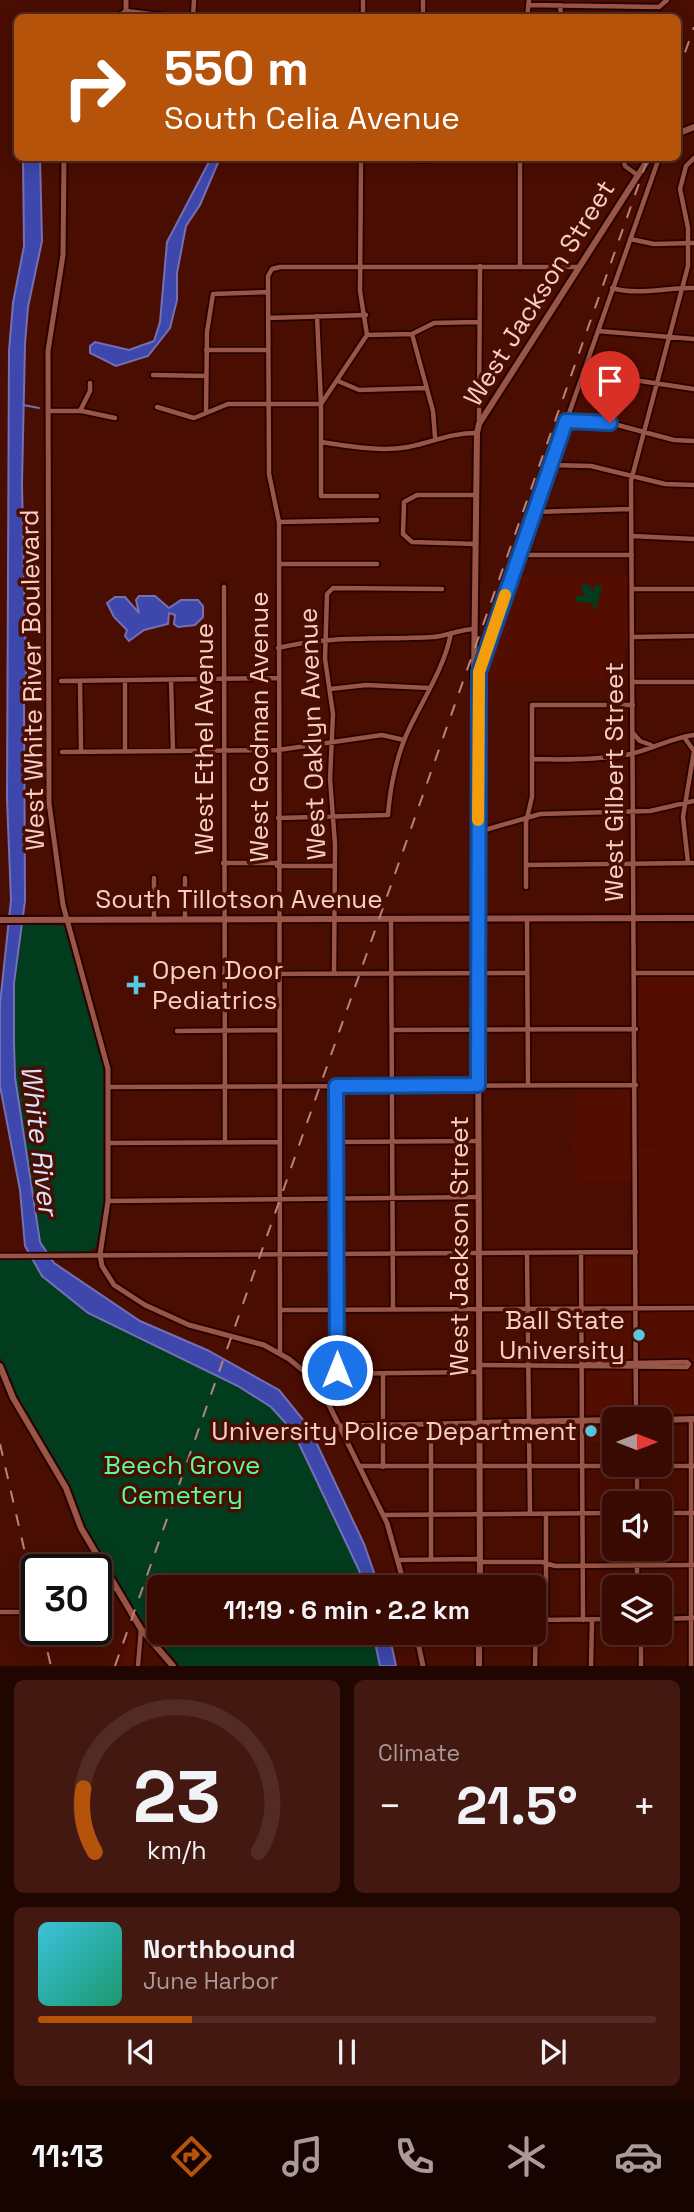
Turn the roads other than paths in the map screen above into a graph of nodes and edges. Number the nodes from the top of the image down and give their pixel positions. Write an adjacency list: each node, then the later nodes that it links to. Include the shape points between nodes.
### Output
1 (126, 0): 5 (street)
2 (667, 0): 4 (street, via 659,7)
3 (528, 2): 4 (street)
4 (561, 5): 8 (street)
5 (126, 11): 6 (street); 7 (street)
6 (122, 14)
7 (150, 14)
8 (561, 14)
9 (694, 158): 18 (street, West Gilbert Street, via 686,166 680,189)
10 (65, 161): 49 (street, West White River Boulevard, via 64,236 48,351)
11 (361, 161): 21 (street)
12 (520, 161): 20 (street)
13 (624, 161): 16 (street)
14 (647, 161): 16 (main road, West Jackson Street)
15 (658, 161): 17 (street)
16 (636, 174): 22 (main road, West Jackson Street)
17 (630, 239): 18 (street); 25 (street)
18 (691, 244): 23 (street, West Gilbert Street)
19 (480, 266): 20 (street); 21 (street); 30 (street)
20 (520, 266): 22 (street)
21 (360, 267): 26 (street, West Godman Avenue, via 280,267 270,271); 27 (street)
22 (577, 267): 54 (main road, West Jackson Street)
23 (683, 288): 24 (street); 25 (street, via 635,293); 34 (street, West Gilbert Street)
24 (694, 288)
25 (612, 289): 31 (street)
26 (268, 292): 29 (street, West Godman Avenue); 36 (street, via 213,293)
27 (366, 315): 28 (street); 33 (street)
28 (317, 316): 29 (street); 47 (street)
29 (268, 318): 37 (street, West Godman Avenue)
30 (479, 322): 32 (street, via 434,323); 54 (street)
31 (598, 331): 34 (street); 40 (street)
32 (412, 334): 33 (street); 44 (street)
33 (367, 335): 41 (street)
34 (669, 339): 35 (street); 43 (street, West Gilbert Street)
35 (694, 339)
36 (206, 350): 37 (street); 39 (street)
37 (268, 350): 46 (street, West Godman Avenue)
38 (153, 375): 39 (street)
39 (206, 376): 51 (street)
40 (582, 377): 43 (street); 53 (street)
41 (338, 380): 44 (street, via 359,390); 47 (street)
42 (90, 383): 50 (street)
43 (657, 384): 45 (street); 55 (street, West Gilbert Street)
44 (426, 388): 57 (street)
45 (694, 389)
46 (268, 404): 47 (street); 51 (street, via 228,404); 68 (street, West Godman Avenue, via 269,476)
47 (321, 404): 59 (street)
48 (157, 407): 51 (street, via 187,417)
49 (47, 411): 50 (street); 139 (street, West White River Boulevard, via 49,803)
50 (79, 411): 52 (street)
51 (206, 412)
52 (115, 418)
53 (566, 421): 55 (street, via 610,423); 60 (street)
54 (479, 424): 56 (main road, West Jackson Street)
55 (643, 432): 58 (street); 61 (street, West Gilbert Street)
56 (477, 433): 57 (street); 63 (main road, West Jackson Street)
57 (435, 437): 59 (street, via 401,448)
58 (694, 441)
59 (321, 442): 64 (street, via 321,496)
60 (551, 465): 61 (street, via 591,466); 66 (street)
61 (632, 475): 62 (street, via 665,484); 65 (street, West Gilbert Street)
62 (694, 485)
63 (477, 495): 71 (main road, West Jackson Street); 71 (street, via 418,495 406,499 401,519 405,538 414,543)
64 (377, 496)
65 (630, 509): 66 (street); 69 (street, West Gilbert Street)
66 (534, 512): 72 (street)
67 (377, 520): 68 (street)
68 (279, 522): 74 (street, West Godman Avenue)
69 (632, 536): 70 (street); 73 (street, West Gilbert Street)
70 (694, 539)
71 (477, 544): 80 (main road, West Jackson Street)
72 (519, 555): 73 (street); 87 (street)
73 (632, 555): 78 (street, West Gilbert Street)
74 (279, 564): 75 (street); 85 (street, West Godman Avenue)
75 (377, 564)
76 (224, 587): 89 (street, West Ethel Avenue)
77 (442, 589): 84 (street, West Oaklyn Avenue, via 329,590)
78 (632, 589): 79 (street); 83 (street, West Gilbert Street)
79 (694, 589)
80 (476, 629): 81 (street); 86 (main road, West Jackson Street)
81 (451, 634): 84 (street); 96 (street)
82 (694, 636): 83 (street)
83 (632, 637): 94 (street, West Gilbert Street)
84 (326, 639): 85 (street); 98 (street, West Oaklyn Avenue)
85 (278, 648): 88 (street, West Godman Avenue)
86 (476, 648): 87 (main road); 97 (main road, West Jackson Street)
87 (485, 652): 97 (street)
88 (278, 678): 89 (street); 107 (street, West Godman Avenue)
89 (223, 679): 90 (street); 106 (street, West Ethel Avenue)
90 (171, 680): 92 (street); 110 (street)
91 (61, 681): 93 (street)
92 (125, 681): 93 (street); 109 (street)
93 (80, 682): 108 (street)
94 (633, 682): 95 (street); 99 (street, West Gilbert Street)
95 (694, 682)
96 (430, 688): 98 (street, via 366,685); 103 (street)
97 (477, 688): 121 (main road, West Jackson Street)
98 (330, 689): 104 (street, West Oaklyn Avenue)
99 (633, 705): 100 (street, West Gilbert Street); 114 (street, via 532,705)
100 (633, 733): 105 (street, via 642,743); 113 (street, West Gilbert Street)
101 (694, 735): 102 (street)
102 (683, 736): 105 (street); 111 (street)
103 (404, 740): 104 (street, via 382,734); 118 (street, via 389,793 388,816)
104 (333, 741): 107 (street); 118 (street, West Oaklyn Avenue)
105 (652, 745): 113 (street)
106 (223, 750): 107 (street); 110 (street); 122 (street, West Ethel Avenue)
107 (278, 750): 120 (street, West Godman Avenue)
108 (81, 751): 109 (street); 112 (street)
109 (125, 751): 110 (street)
110 (173, 751)
111 (694, 751): 116 (street)
112 (62, 752)
113 (633, 753): 114 (street); 117 (street, West Gilbert Street)
114 (532, 759): 119 (street, via 533,797)
115 (694, 801): 116 (street)
116 (686, 804): 117 (street); 123 (street, via 683,823)
117 (634, 812): 119 (street); 124 (street, West Gilbert Street)
118 (334, 817): 120 (street); 127 (street, West Oaklyn Avenue)
119 (528, 817): 121 (street); 126 (street)
120 (278, 818): 125 (street, West Godman Avenue)
121 (478, 832): 134 (main road, West Jackson Street)
122 (223, 863): 125 (street); 142 (street, West Ethel Avenue)
123 (691, 863): 124 (street)
124 (634, 864): 126 (street); 136 (street, West Gilbert Street)
125 (277, 865): 127 (street); 131 (street, West Godman Avenue)
126 (526, 865): 130 (street)
127 (335, 866): 132 (street, West Oaklyn Avenue)
128 (154, 878): 140 (street)
129 (186, 878): 141 (street)
130 (526, 887)
131 (278, 918): 132 (main road, South Tillotson Avenue); 142 (main road, South Tillotson Avenue); 144 (street, West Godman Avenue)
132 (335, 918): 133 (main road, South Tillotson Avenue); 149 (street, West Oaklyn Avenue)
133 (391, 918): 134 (main road, South Tillotson Avenue); 150 (street)
134 (478, 918): 135 (main road, South Tillotson Avenue); 145 (main road, West Jackson Street)
135 (527, 918): 136 (main road, South Tillotson Avenue); 146 (street)
136 (634, 918): 137 (main road, South Tillotson Avenue); 147 (street, West Gilbert Street)
137 (694, 918)
138 (1, 919): 139 (main road, South Tillotson Avenue)
139 (66, 919): 140 (main road, South Tillotson Avenue); 165 (street, West White River Boulevard)
140 (154, 919): 141 (main road, South Tillotson Avenue)
141 (185, 919): 142 (main road, South Tillotson Avenue)
142 (223, 919): 148 (street, West Ethel Avenue)
143 (694, 972): 147 (street)
144 (278, 973): 148 (street); 149 (street); 152 (street, West Godman Avenue)
145 (478, 973): 146 (street); 150 (street); 154 (main road, West Jackson Street)
146 (527, 973): 155 (street)
147 (635, 973): 151 (street, West Gilbert Street)
148 (224, 974): 157 (street, West Ethel Avenue)
149 (334, 974): 150 (street)
150 (391, 974): 153 (street)
151 (636, 1029): 155 (street); 160 (street, West Gilbert Street)
152 (278, 1030): 157 (street); 162 (street, West Godman Avenue)
153 (392, 1030): 154 (street); 164 (street)
154 (478, 1030): 155 (street); 158 (main road, West Jackson Street)
155 (527, 1030): 159 (street)
156 (177, 1031): 157 (street)
157 (224, 1031): 161 (street, West Ethel Avenue)
158 (478, 1085): 159 (street); 164 (street); 166 (main road, West Jackson Street)
159 (528, 1085): 160 (street)
160 (636, 1085): 177 (street, West Gilbert Street)
161 (225, 1086): 162 (street); 165 (street); 167 (street, West Ethel Avenue)
162 (279, 1086): 163 (street); 168 (street, West Godman Avenue)
163 (336, 1086): 164 (street); 169 (street)
164 (392, 1086): 170 (street)
165 (110, 1087): 171 (street, West White River Boulevard)
166 (478, 1141): 170 (street); 172 (main road, West Jackson Street)
167 (225, 1142): 168 (street); 171 (street)
168 (280, 1142): 173 (street, West Godman Avenue)
169 (336, 1142): 170 (street); 174 (street)
170 (392, 1142): 175 (street)
171 (109, 1143): 176 (street, West White River Boulevard)
172 (478, 1197): 175 (street); 178 (main road, West Jackson Street)
173 (281, 1198): 174 (street); 176 (street); 181 (street, West Godman Avenue)
174 (336, 1198): 175 (street); 182 (street)
175 (392, 1198): 183 (street)
176 (108, 1201): 184 (street, West White River Boulevard)
177 (636, 1252): 180 (street); 190 (street, West Gilbert Street)
178 (479, 1253): 179 (street); 183 (street); 188 (main road, West Jackson Street)
179 (527, 1253): 180 (street); 189 (street)
180 (581, 1253): 186 (street)
181 (282, 1254): 182 (street); 184 (street); 191 (street, West Godman Avenue)
182 (337, 1254): 183 (street); 192 (street)
183 (393, 1254): 193 (street)
184 (100, 1255): 185 (street); 194 (street, via 111,1282 145,1305 189,1325)
185 (0, 1256)
186 (582, 1308): 189 (street); 190 (street); 196 (street)
187 (694, 1308): 190 (street)
188 (479, 1309): 189 (street); 193 (street); 199 (main road, West Jackson Street)
189 (530, 1309): 195 (street)
190 (636, 1309): 197 (street, West Gilbert Street)
191 (281, 1310): 192 (street); 194 (street, West Godman Avenue)
192 (337, 1310): 193 (street); 200 (street)
193 (393, 1310)
194 (280, 1353): 202 (street)
195 (530, 1365): 196 (street); 199 (street); 205 (street)
196 (582, 1365): 197 (street); 206 (street)
197 (637, 1365): 197 (street, via 687,1367 689,1364 687,1362); 203 (street, West Gilbert Street)
198 (0, 1366): 243 (main road, via 13,1398 66,1488 80,1526)
199 (479, 1369): 201 (street); 209 (main road, West Jackson Street)
200 (338, 1374): 201 (street); 202 (street)
201 (383, 1374): 210 (street)
202 (311, 1377): 212 (street)
203 (636, 1407)
204 (692, 1419): 208 (main road); 221 (street)
205 (531, 1420): 206 (main road); 209 (main road); 217 (street)
206 (582, 1420): 207 (main road); 218 (street)
207 (602, 1420)
208 (672, 1420)
209 (480, 1423): 211 (street); 216 (main road, West Jackson Street)
210 (383, 1425): 211 (street); 212 (street); 214 (street)
211 (431, 1425): 215 (street)
212 (340, 1426): 213 (street)
213 (359, 1466): 214 (street); 228 (street)
214 (383, 1466): 215 (street)
215 (431, 1466): 216 (street); 229 (street)
216 (480, 1466): 217 (street); 230 (main road, West Jackson Street)
217 (531, 1466): 218 (street); 225 (street)
218 (583, 1466): 219 (street); 227 (street)
219 (602, 1466)
220 (672, 1466): 221 (street)
221 (693, 1466): 224 (street)
222 (602, 1513): 227 (street)
223 (672, 1513): 224 (street)
224 (693, 1513): 236 (street)
225 (530, 1514): 226 (street); 230 (street)
226 (546, 1514): 227 (street); 235 (street)
227 (583, 1514): 238 (street)
228 (383, 1515): 229 (street); 232 (street)
229 (431, 1515): 230 (street); 231 (street)
230 (480, 1515): 233 (main road, West Jackson Street)
231 (432, 1559): 232 (street); 233 (street)
232 (398, 1560): 239 (street)
233 (480, 1560): 235 (street); 240 (main road, West Jackson Street)
234 (637, 1561): 237 (street)
235 (546, 1563): 238 (street); 241 (street)
236 (693, 1565): 237 (street); 247 (street)
237 (637, 1566): 238 (street); 242 (street)
238 (582, 1567): 250 (street)
239 (402, 1575)
240 (480, 1575)
241 (546, 1575)
242 (637, 1575)
243 (117, 1587): 244 (street); 253 (main road)
244 (112, 1590)
245 (0, 1612): 246 (street)
246 (21, 1612)
247 (693, 1618): 248 (street); 265 (street)
248 (672, 1619)
249 (546, 1620): 250 (street)
250 (583, 1620): 251 (street)
251 (592, 1620): 252 (street); 263 (street)
252 (602, 1620)
253 (141, 1629): 258 (street); 259 (main road)
254 (419, 1645): 260 (street)
255 (480, 1645): 261 (main road)
256 (535, 1645): 262 (street)
257 (641, 1645): 264 (street)
258 (138, 1666)
259 (173, 1666)
260 (423, 1666)
261 (479, 1666)
262 (535, 1666)
263 (592, 1666)
264 (641, 1666)
265 (691, 1666)

